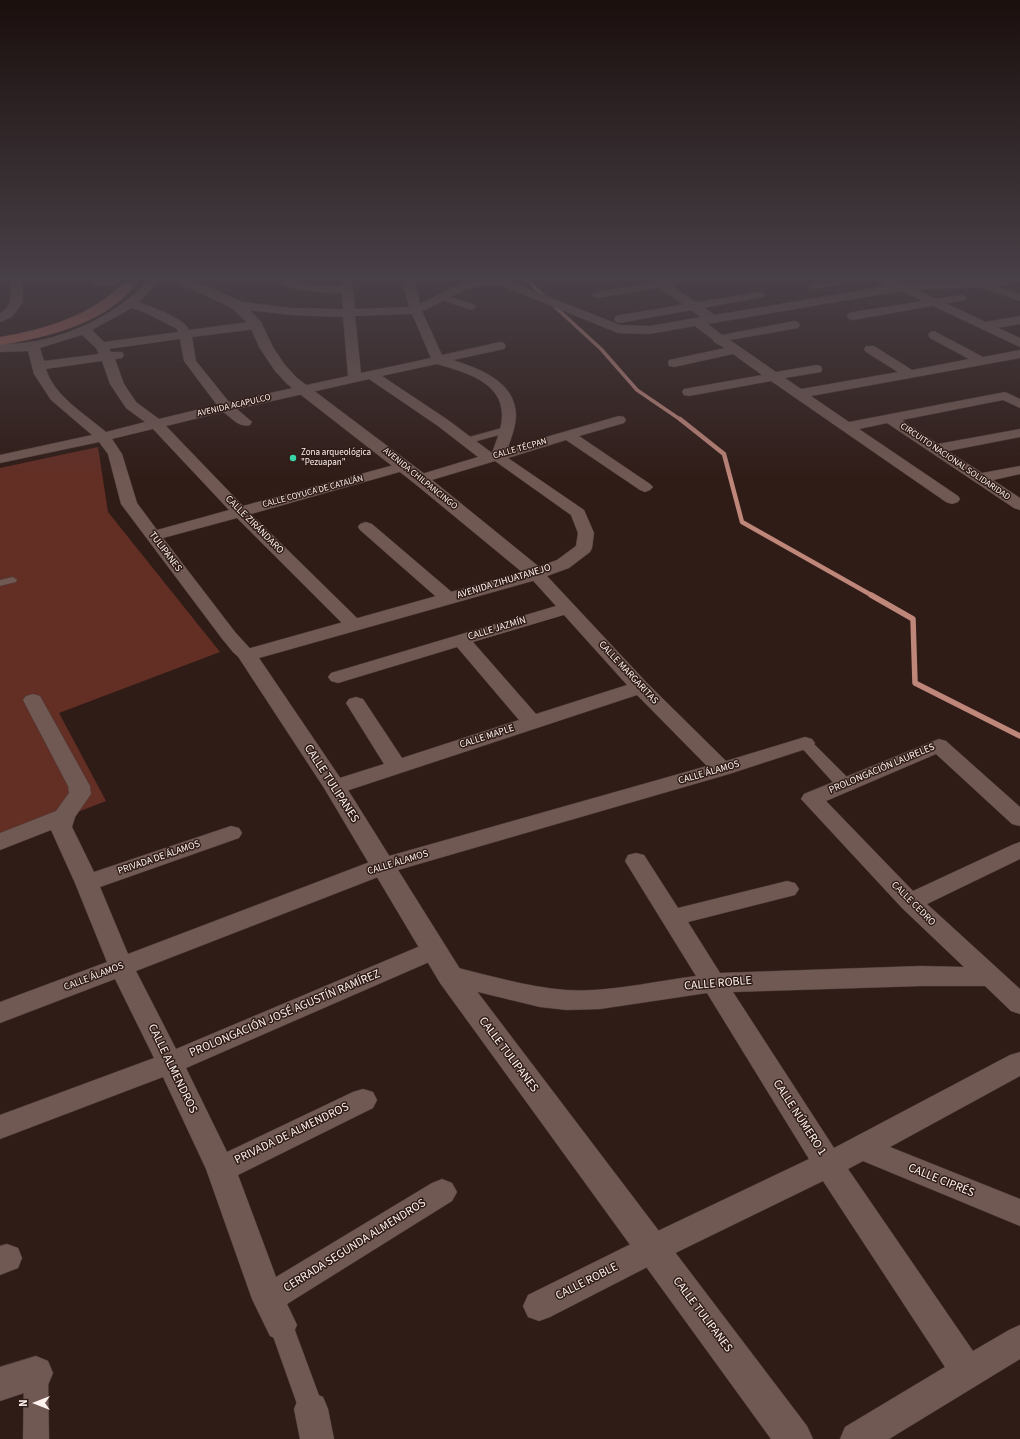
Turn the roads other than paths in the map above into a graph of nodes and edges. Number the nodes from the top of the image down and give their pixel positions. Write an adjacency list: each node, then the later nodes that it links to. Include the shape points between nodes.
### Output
1 (30, 346): 11 (street)
2 (33, 346): 23 (street, TULIPANES)
3 (99, 346): 16 (street)
4 (129, 346): 16 (street)
5 (266, 346): 28 (street, AVENIDA CHILPANCINGO, via 280,368 292,381)
6 (352, 346): 27 (street)
7 (432, 346): 19 (street)
8 (500, 346): 19 (street, AVENIDA ACAPULCO)
9 (729, 346): 15 (street)
10 (955, 346): 21 (street)
11 (0, 348)
12 (188, 348): 13 (street); 32 (street, via 190,361)
13 (173, 349)
14 (870, 349): 24 (street)
15 (735, 350): 22 (street); 26 (street)
16 (104, 351): 17 (street); 23 (street); 36 (street, CALLE ZIRÁNDARO, via 117,384 131,404)
17 (151, 352)
18 (1020, 354): 21 (street)
19 (438, 360): 25 (street, AVENIDA ACAPULCO); 38 (street, via 483,376 499,386 508,403 510,414)
20 (802, 360): 26 (street, via 816,369)
21 (982, 361): 24 (street)
22 (674, 363)
23 (39, 366): 41 (street, TULIPANES, via 41,374 56,397)
24 (910, 374): 30 (street)
25 (372, 375): 27 (street, AVENIDA ACAPULCO); 42 (street, AVENIDA ZIHUATANEJO)
26 (774, 378): 29 (street); 30 (street)
27 (355, 379): 28 (street, AVENIDA ACAPULCO)
28 (306, 390): 32 (street, AVENIDA ACAPULCO); 46 (street, AVENIDA CHILPANCINGO)
29 (689, 392)
30 (798, 394): 37 (street)
31 (1020, 404): 33 (street, CIRCUITO NACIONAL SOLIDARIDAD, via 1005,396)
32 (226, 407): 35 (street); 36 (street, AVENIDA ACAPULCO)
33 (890, 419): 37 (street, CIRCUITO NACIONAL SOLIDARIDAD); 43 (street, CIRCUITO NACIONAL SOLIDARIDAD)
34 (619, 420): 40 (street, CALLE TÉCPAN)
35 (245, 422)
36 (156, 424): 41 (street, AVENIDA ACAPULCO); 53 (street, CALLE ZIRÁNDARO)
37 (846, 427): 51 (street)
38 (506, 430): 42 (street); 44 (street)
39 (1020, 433): 43 (street)
40 (568, 435): 44 (street, CALLE TÉCPAN); 50 (street)
41 (103, 437): 45 (street, AVENIDA ACAPULCO); 55 (street, TULIPANES, via 115,454 129,504)
42 (466, 441): 44 (street, AVENIDA ZIHUATANEJO)
43 (937, 449): 48 (street, CIRCUITO NACIONAL SOLIDARIDAD)
44 (494, 457): 49 (street, CALLE TÉCPAN); 56 (street, AVENIDA ZIHUATANEJO, via 578,513 586,533 584,548 563,564)
45 (0, 459)
46 (405, 466): 49 (street, AVENIDA CHILPANCINGO); 53 (street, CALLE COYUCA DE CATALÁN)
47 (1020, 470): 48 (street)
48 (980, 478): 52 (street, CIRCUITO NACIONAL SOLIDARIDAD)
49 (420, 479): 56 (street, AVENIDA CHILPANCINGO)
50 (645, 487)
51 (952, 500)
52 (1020, 505)
53 (240, 512): 55 (street, CALLE COYUCA DE CATALÁN); 61 (street, CALLE ZIRÁNDARO)
54 (366, 527): 59 (street)
55 (153, 536): 63 (street, TULIPANES, via 229,636)
56 (536, 574): 59 (street, AVENIDA ZIHUATANEJO); 60 (street, CALLE MARGARITAS)
57 (13, 580): 58 (lane)
58 (0, 583)
59 (448, 598): 61 (street, AVENIDA ZIHUATANEJO)
60 (567, 608): 62 (street, CALLE JAZMÍN); 65 (street, CALLE MARGARITAS)
61 (354, 625): 63 (street, AVENIDA ZIHUATANEJO)
62 (461, 640): 64 (street); 68 (street, CALLE JAZMÍN)
63 (247, 655): 73 (street, CALLE TULIPANES)
64 (338, 677)
65 (640, 687): 68 (street, CALLE MAPLE); 71 (street, CALLE MARGARITAS)
66 (33, 700): 75 (street, via 79,786 80,794)
67 (356, 703): 70 (street)
68 (532, 722): 70 (street, CALLE MAPLE)
69 (805, 743): 71 (street, CALLE ÁLAMOS); 72 (street)
70 (397, 767): 73 (street, CALLE MAPLE)
71 (722, 769): 81 (street, CALLE ÁLAMOS)
72 (845, 785): 74 (street, PROLONGACIÓN LAURELES); 76 (street, PROLONGACIÓN LAURELES, via 940,745)
73 (334, 787): 81 (street, CALLE TULIPANES)
74 (812, 799): 84 (street, CALLE CEDRO)
75 (64, 816): 78 (street); 82 (street, CALLE ALMENDROS, via 61,826)
76 (1020, 819)
77 (231, 834): 82 (street, PRIVADA DE ÁLAMOS)
78 (0, 842)
79 (1020, 850): 84 (street)
80 (636, 861): 85 (street, CALLE NÚMERO 1)
81 (383, 866): 86 (street, CALLE TULIPANES); 87 (street, CALLE ÁLAMOS)
82 (87, 883): 87 (street, CALLE ALMENDROS)
83 (787, 889): 85 (street)
84 (910, 902): 89 (street, CALLE CEDRO)
85 (671, 918): 90 (street, CALLE NÚMERO 1)
86 (434, 950): 88 (street, CALLE TULIPANES); 93 (street, PROLONGACIÓN JOSÉ AGUSTÍN RAMÍREZ)
87 (121, 967): 92 (street, CALLE ÁLAMOS); 93 (street, CALLE ALMENDROS)
88 (450, 976): 90 (street, CALLE ROBLE, via 540,997 567,1000 600,999); 102 (street, CALLE TULIPANES)
89 (990, 977): 90 (street, CALLE ROBLE, via 921,976); 91 (street, CALLE CEDRO)
90 (712, 983): 98 (street, CALLE NÚMERO 1)
91 (1020, 1004)
92 (0, 1013)
93 (170, 1063): 96 (street, PROLONGACIÓN JOSÉ AGUSTÍN RAMÍREZ); 99 (street, CALLE ALMENDROS)
94 (1020, 1063): 97 (street, CALLE ROBLE)
95 (363, 1100): 99 (street, PRIVADA DE ALMENDROS)
96 (0, 1127)
97 (862, 1148): 98 (street, CALLE ROBLE); 101 (street, CALLE CIPRÉS)
98 (828, 1164): 102 (street, CALLE ROBLE); 106 (street, CALLE NÚMERO 1)
99 (221, 1169): 104 (street, CALLE ALMENDROS)
100 (442, 1192): 104 (street, CERRADA SEGUNDA ALMENDROS)
101 (1020, 1213)
102 (652, 1249): 103 (street, CALLE ROBLE); 111 (street, CALLE TULIPANES)
103 (539, 1306)
104 (275, 1312): 109 (street)
105 (1020, 1341): 106 (street)
106 (968, 1372): 112 (street)
107 (36, 1373): 108 (street); 110 (street)
108 (0, 1384)
109 (314, 1424)
110 (36, 1439)
111 (794, 1439)
112 (857, 1439)

